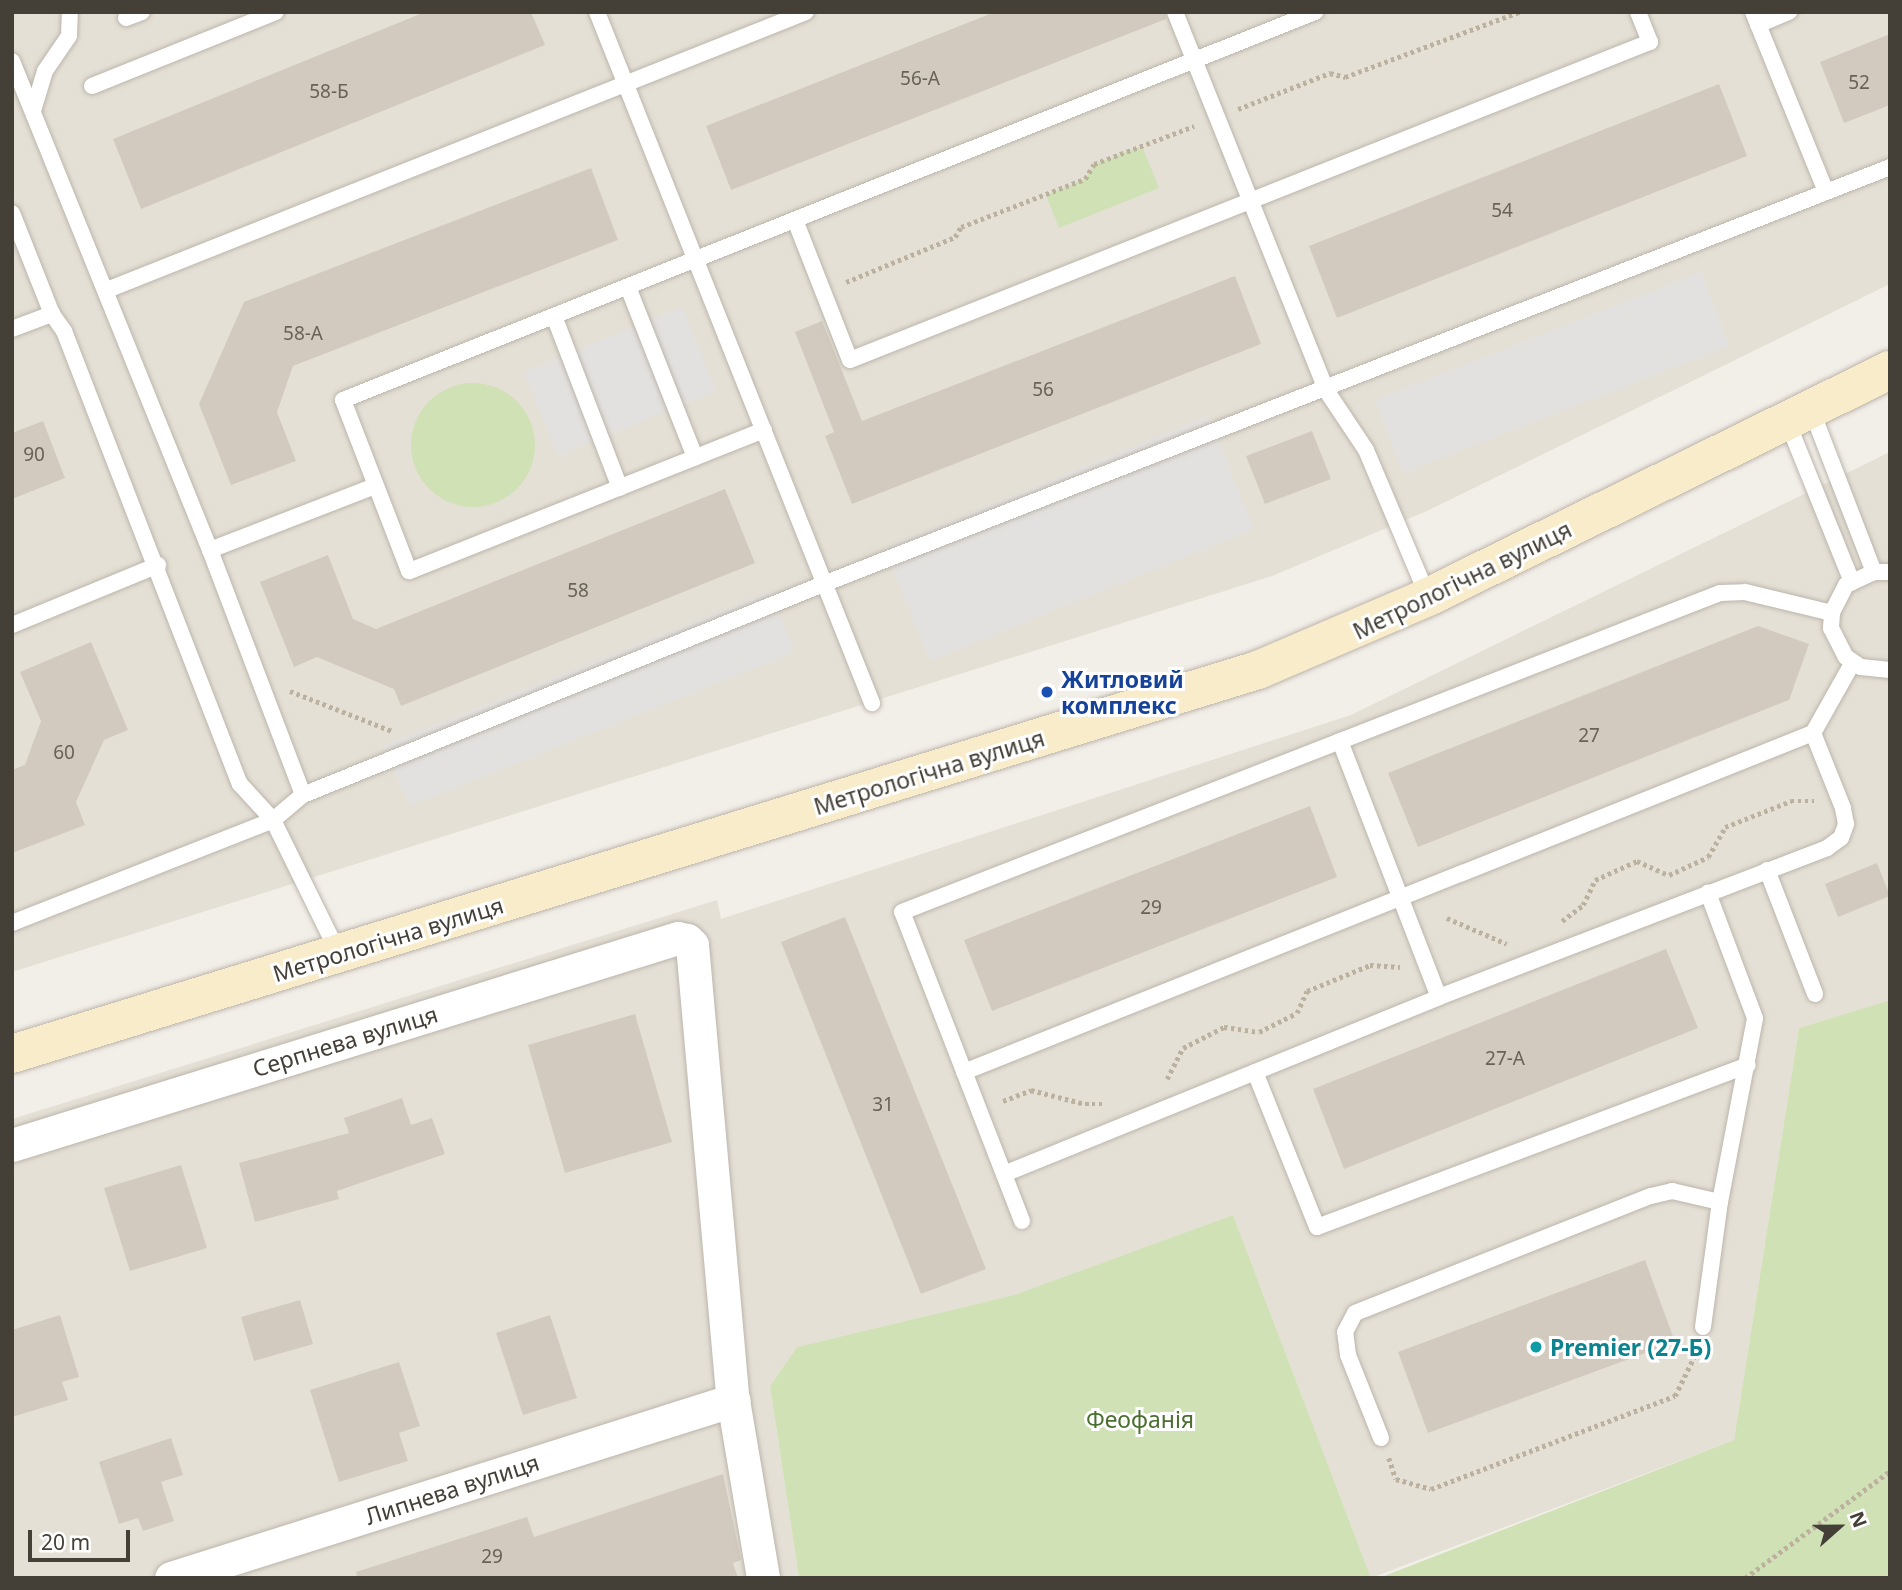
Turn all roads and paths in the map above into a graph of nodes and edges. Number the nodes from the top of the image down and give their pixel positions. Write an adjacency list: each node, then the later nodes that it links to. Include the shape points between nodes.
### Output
1 (70, 12): 15 (lane, via 69,36 45,71)
2 (276, 12): 14 (lane)
3 (597, 12): 13 (lane)
4 (806, 12): 13 (lane)
5 (1175, 12): 11 (lane)
6 (1315, 12): 11 (lane)
7 (1519, 12): 16 (path, via 1345,77 1330,73)
8 (1638, 12): 19 (lane, via 1650,43)
9 (1789, 12): 10 (lane)
10 (1755, 19): 18 (lane)
11 (1195, 60): 16 (lane); 21 (lane)
12 (12, 61): 15 (lane)
13 (625, 82): 22 (lane); 24 (lane)
14 (92, 86)
15 (33, 111): 24 (lane)
16 (1217, 117): 19 (lane); 25 (path, via 1094,164 1085,179 961,228 955,237)
17 (1890, 167): 18 (lane)
18 (1826, 192): 30 (lane)
19 (1251, 204): 25 (lane, via 850,360); 30 (lane)
20 (12, 214): 26 (lane)
21 (795, 220): 22 (lane); 25 (lane)
22 (695, 260): 23 (lane); 32 (lane)
23 (628, 287): 27 (lane); 33 (lane)
24 (107, 290): 36 (lane)
25 (823, 291)
26 (52, 314): 28 (lane); 37 (lane, via 64,331)
27 (554, 316): 34 (lane, via 343,400); 35 (lane)
28 (12, 330)
29 (1890, 370): 31 (street, Метрологічна вулиця)
30 (1326, 390): 40 (lane); 41 (lane, via 1366,450)
31 (1799, 415): 38 (lane); 39 (lane); 41 (street, Метрологічна вулиця)
32 (764, 430): 33 (lane); 40 (lane)
33 (695, 457): 35 (lane)
34 (375, 486): 35 (lane, via 409,571); 36 (lane)
35 (620, 488)
36 (210, 550): 51 (lane)
37 (158, 565): 43 (lane); 53 (lane, via 240,783)
38 (1882, 572): 39 (lane)
39 (1852, 582): 42 (lane, via 1837,598)
40 (826, 583): 47 (lane); 51 (lane)
41 (1428, 597): 61 (street, Метрологічна вулиця, via 1258,670)
42 (1832, 613): 44 (lane, via 1836,643); 50 (lane, via 1745,592 1720,593)
43 (12, 625)
44 (1853, 662): 45 (lane, via 1877,671); 49 (lane)
45 (1890, 670)
46 (282, 688): 48 (path)
47 (872, 703)
48 (397, 733)
49 (1813, 733): 54 (lane, via 1846,824 1841,838 1826,848); 56 (lane)
50 (1340, 741): 56 (lane); 67 (lane, via 902,912)
51 (303, 795): 53 (lane)
52 (1814, 801): 59 (path, via 1791,801 1725,827 1708,857 1669,875 1637,861 1595,880 1583,905)
53 (273, 820): 58 (lane); 61 (lane)
54 (1767, 870): 55 (lane); 63 (lane)
55 (1708, 893): 64 (lane); 66 (lane, via 1755,1017)
56 (1402, 900): 64 (lane); 67 (lane)
57 (1447, 918): 60 (path, via 1510,945)
58 (12, 923)
59 (1552, 929)
60 (1520, 941)
61 (340, 954): 65 (street, Метрологічна вулиця)
62 (1406, 967): 69 (path, via 1370,965 1307,991 1297,1013 1259,1032 1224,1027 1183,1048 1168,1078)
63 (1815, 994)
64 (1439, 997): 68 (lane)
65 (12, 1054)
66 (1748, 1065): 68 (lane, via 1317,1227); 74 (lane)
67 (964, 1072): 71 (lane)
68 (1255, 1072): 73 (lane)
69 (1157, 1085)
70 (1110, 1104): 71 (path, via 1084,1104 1031,1090)
71 (979, 1110): 73 (lane)
72 (12, 1145): 77 (street, Серпнева вулиця, via 678,937 692,945)
73 (1004, 1174): 75 (lane)
74 (1720, 1202): 76 (lane); 78 (lane, via 1672,1191 1651,1196 1355,1313 1345,1332 1348,1355)
75 (1022, 1222)
76 (1703, 1326): 78 (path, via 1693,1365 1675,1396 1431,1489 1396,1479)
77 (733, 1400): 80 (street, Липнева вулиця); 81 (street)
78 (1381, 1438)
79 (1890, 1471): 82 (path)
80 (170, 1578)
81 (763, 1578)
82 (1745, 1578)

